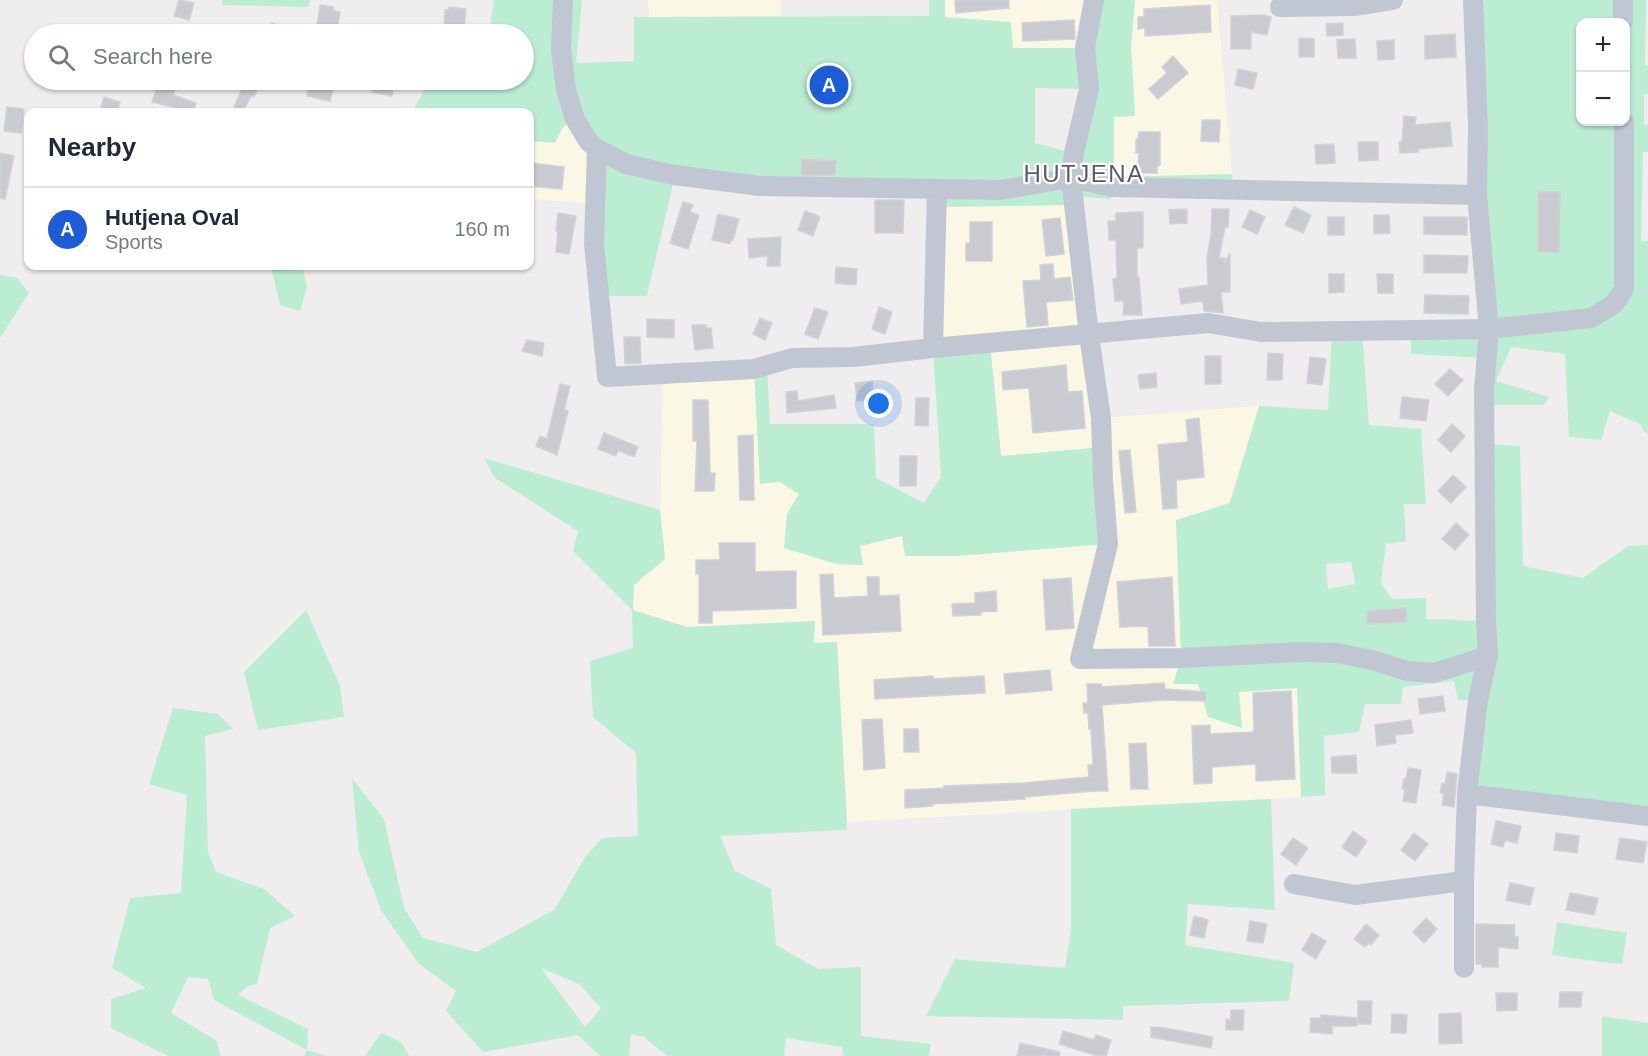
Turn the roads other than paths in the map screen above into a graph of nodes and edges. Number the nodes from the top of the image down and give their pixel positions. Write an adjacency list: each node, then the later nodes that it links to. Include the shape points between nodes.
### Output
1 (563, 0): 9 (street, via 561,49 566,90 575,119)
2 (1094, 0): 10 (street, via 1085,48 1089,89)
3 (1393, 0): 6 (street, via 1356,6)
4 (1473, 0): 12 (street)
5 (1623, 0): 7 (street)
6 (1281, 7)
7 (1623, 18)
8 (1624, 126): 13 (street, via 1624,289 1614,304 1591,318)
9 (597, 149): 11 (street, via 626,164 674,175 760,186); 15 (street, via 594,243 607,377 754,369 792,358 853,357)
10 (1071, 178): 11 (street, via 1000,189); 12 (street, via 1112,187); 14 (street)
11 (938, 189): 15 (street)
12 (1477, 195): 13 (street)
13 (1489, 329): 14 (street, via 1261,332 1208,324); 16 (street, via 1484,390)
14 (1089, 335): 15 (street); 16 (street, via 1101,418 1108,544 1080,659 1336,653 1407,671 1434,673)
15 (933, 348)
16 (1488, 656): 17 (street, via 1478,700)
17 (1467, 794): 18 (street); 19 (street)
18 (1648, 816)
19 (1464, 881): 20 (street, via 1355,895); 21 (street)
20 (1294, 884)
21 (1464, 969)

